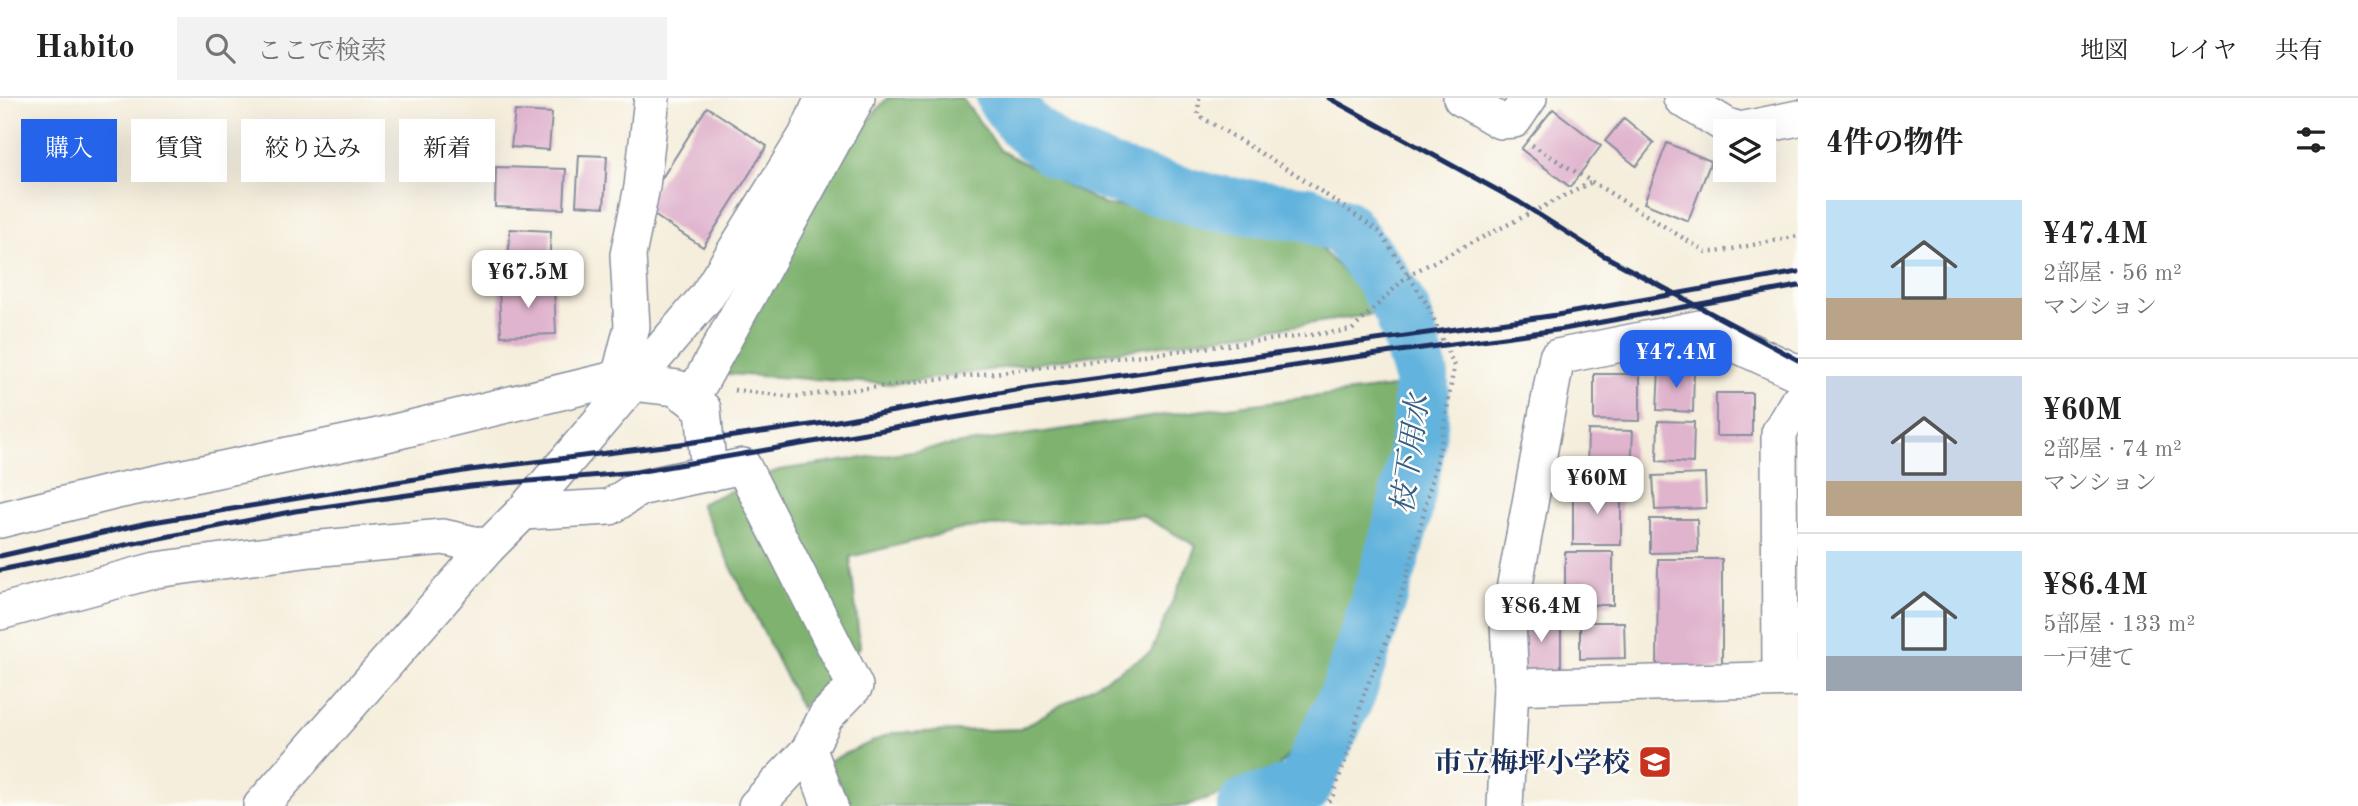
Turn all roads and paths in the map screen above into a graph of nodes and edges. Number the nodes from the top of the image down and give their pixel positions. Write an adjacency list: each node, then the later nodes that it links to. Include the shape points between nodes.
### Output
1 (652, 98): 13 (street, via 642,187 628,255 632,327)
2 (823, 98): 13 (street, via 806,135 706,296)
3 (857, 98): 14 (street)
4 (1199, 98): 11 (path, via 1198,116 1380,232)
5 (1461, 98): 7 (street, via 1500,121)
6 (1681, 98): 8 (street, via 1740,130)
7 (1521, 109): 9 (path, via 1513,134)
8 (1798, 118)
9 (1592, 182): 10 (path, via 1706,252); 11 (path)
10 (1798, 236)
11 (1407, 276): 14 (path, via 1352,330 793,397); 27 (path, via 1427,304 1454,366 1442,439 1391,630)
12 (1798, 373): 22 (street, via 1700,328 1556,357 1508,622)
13 (626, 381): 14 (street); 17 (street); 18 (street)
14 (691, 389): 16 (street, via 702,409)
15 (1798, 401): 21 (street, via 1779,433)
16 (709, 474): 17 (street, via 639,488 610,507); 23 (street, via 743,466 855,686 827,716)
17 (523, 512): 19 (street)
18 (0, 520)
19 (488, 548): 20 (street, via 443,537 156,570); 24 (street)
20 (0, 612)
21 (1789, 679): 22 (street)
22 (1511, 687): 28 (street)
23 (808, 750): 25 (street); 26 (street)
24 (261, 806)
25 (756, 806)
26 (830, 806)
27 (1325, 806)
28 (1505, 806)

